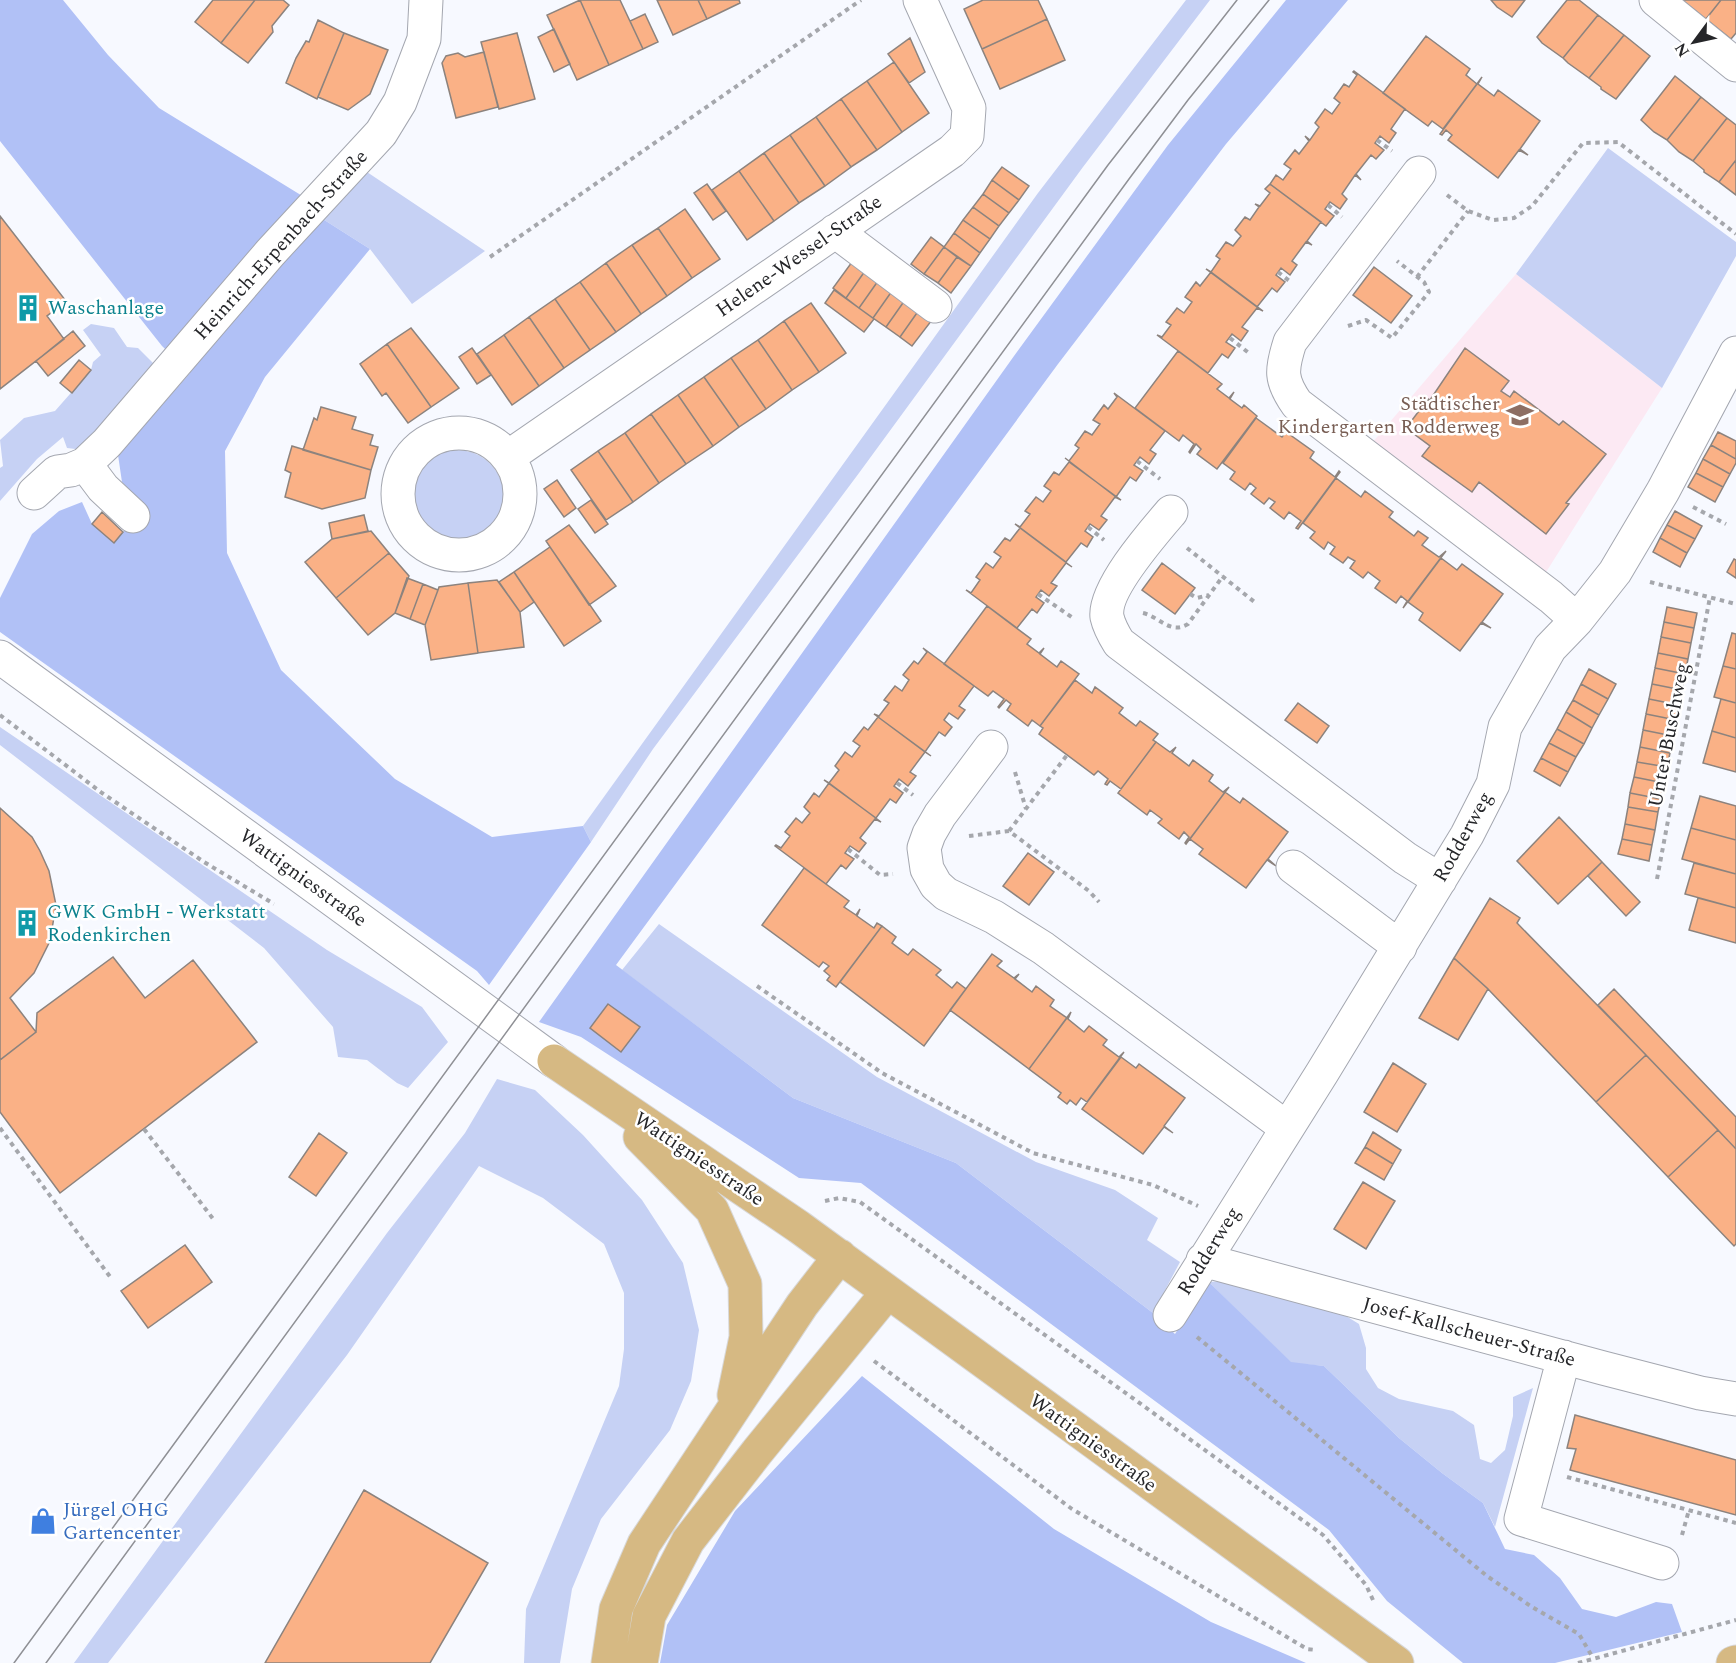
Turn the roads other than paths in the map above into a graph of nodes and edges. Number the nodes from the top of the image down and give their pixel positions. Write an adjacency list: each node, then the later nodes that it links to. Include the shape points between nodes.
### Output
1 (426, 0): 10 (street, Heinrich-Erpenbach-Straße, via 424,39 400,102 381,133)
2 (920, 0): 6 (street, Helene-Wessel-Straße, via 969,108 967,136 952,151)
3 (1656, 0): 4 (street)
4 (1736, 66)
5 (1419, 173): 14 (street, via 1290,342 1282,375 1287,391 1297,404 1551,597)
6 (835, 231): 7 (street); 9 (street, Helene-Wessel-Straße)
7 (935, 306)
8 (1736, 353): 14 (street, Rodderweg, via 1615,572)
9 (508, 457)
10 (85, 464): 11 (street, Heinrich-Erpenbach-Straße, via 57,472); 13 (street, via 103,489)
11 (34, 493)
12 (1171, 512): 18 (street, via 1110,597 1107,615 1119,643 1405,858)
13 (133, 516)
14 (1577, 621): 18 (street, Rodderweg, via 1550,648 1505,727 1493,784)
15 (0, 657): 20 (street, Wattigniesstraße)
16 (991, 747): 21 (street, via 929,834 924,848 927,869 936,885 1034,942)
17 (1293, 867): 19 (street)
18 (1440, 880): 19 (street, Rodderweg)
19 (1400, 947): 21 (street, Rodderweg)
20 (554, 1061): 22 (main road, Wattigniesstraße); 28 (main road, via 650,1146 712,1210 745,1284 746,1337)
21 (1287, 1128): 23 (street, Rodderweg)
22 (840, 1256): 24 (main road, Wattigniesstraße); 28 (main road)
23 (1203, 1260): 25 (street, Rodderweg); 26 (street, Josef-Kallscheuer-Straße)
24 (887, 1293): 31 (main road, via 688,1541 649,1616); 32 (main road, Wattigniesstraße)
25 (1170, 1315)
26 (1564, 1357): 27 (street, Josef-Kallscheuer-Straße, via 1700,1393); 29 (street, via 1521,1519)
27 (1736, 1398)
28 (732, 1409): 30 (main road, via 644,1544 616,1609)
29 (1662, 1563)
30 (608, 1663)
31 (641, 1663)
32 (1397, 1663)

